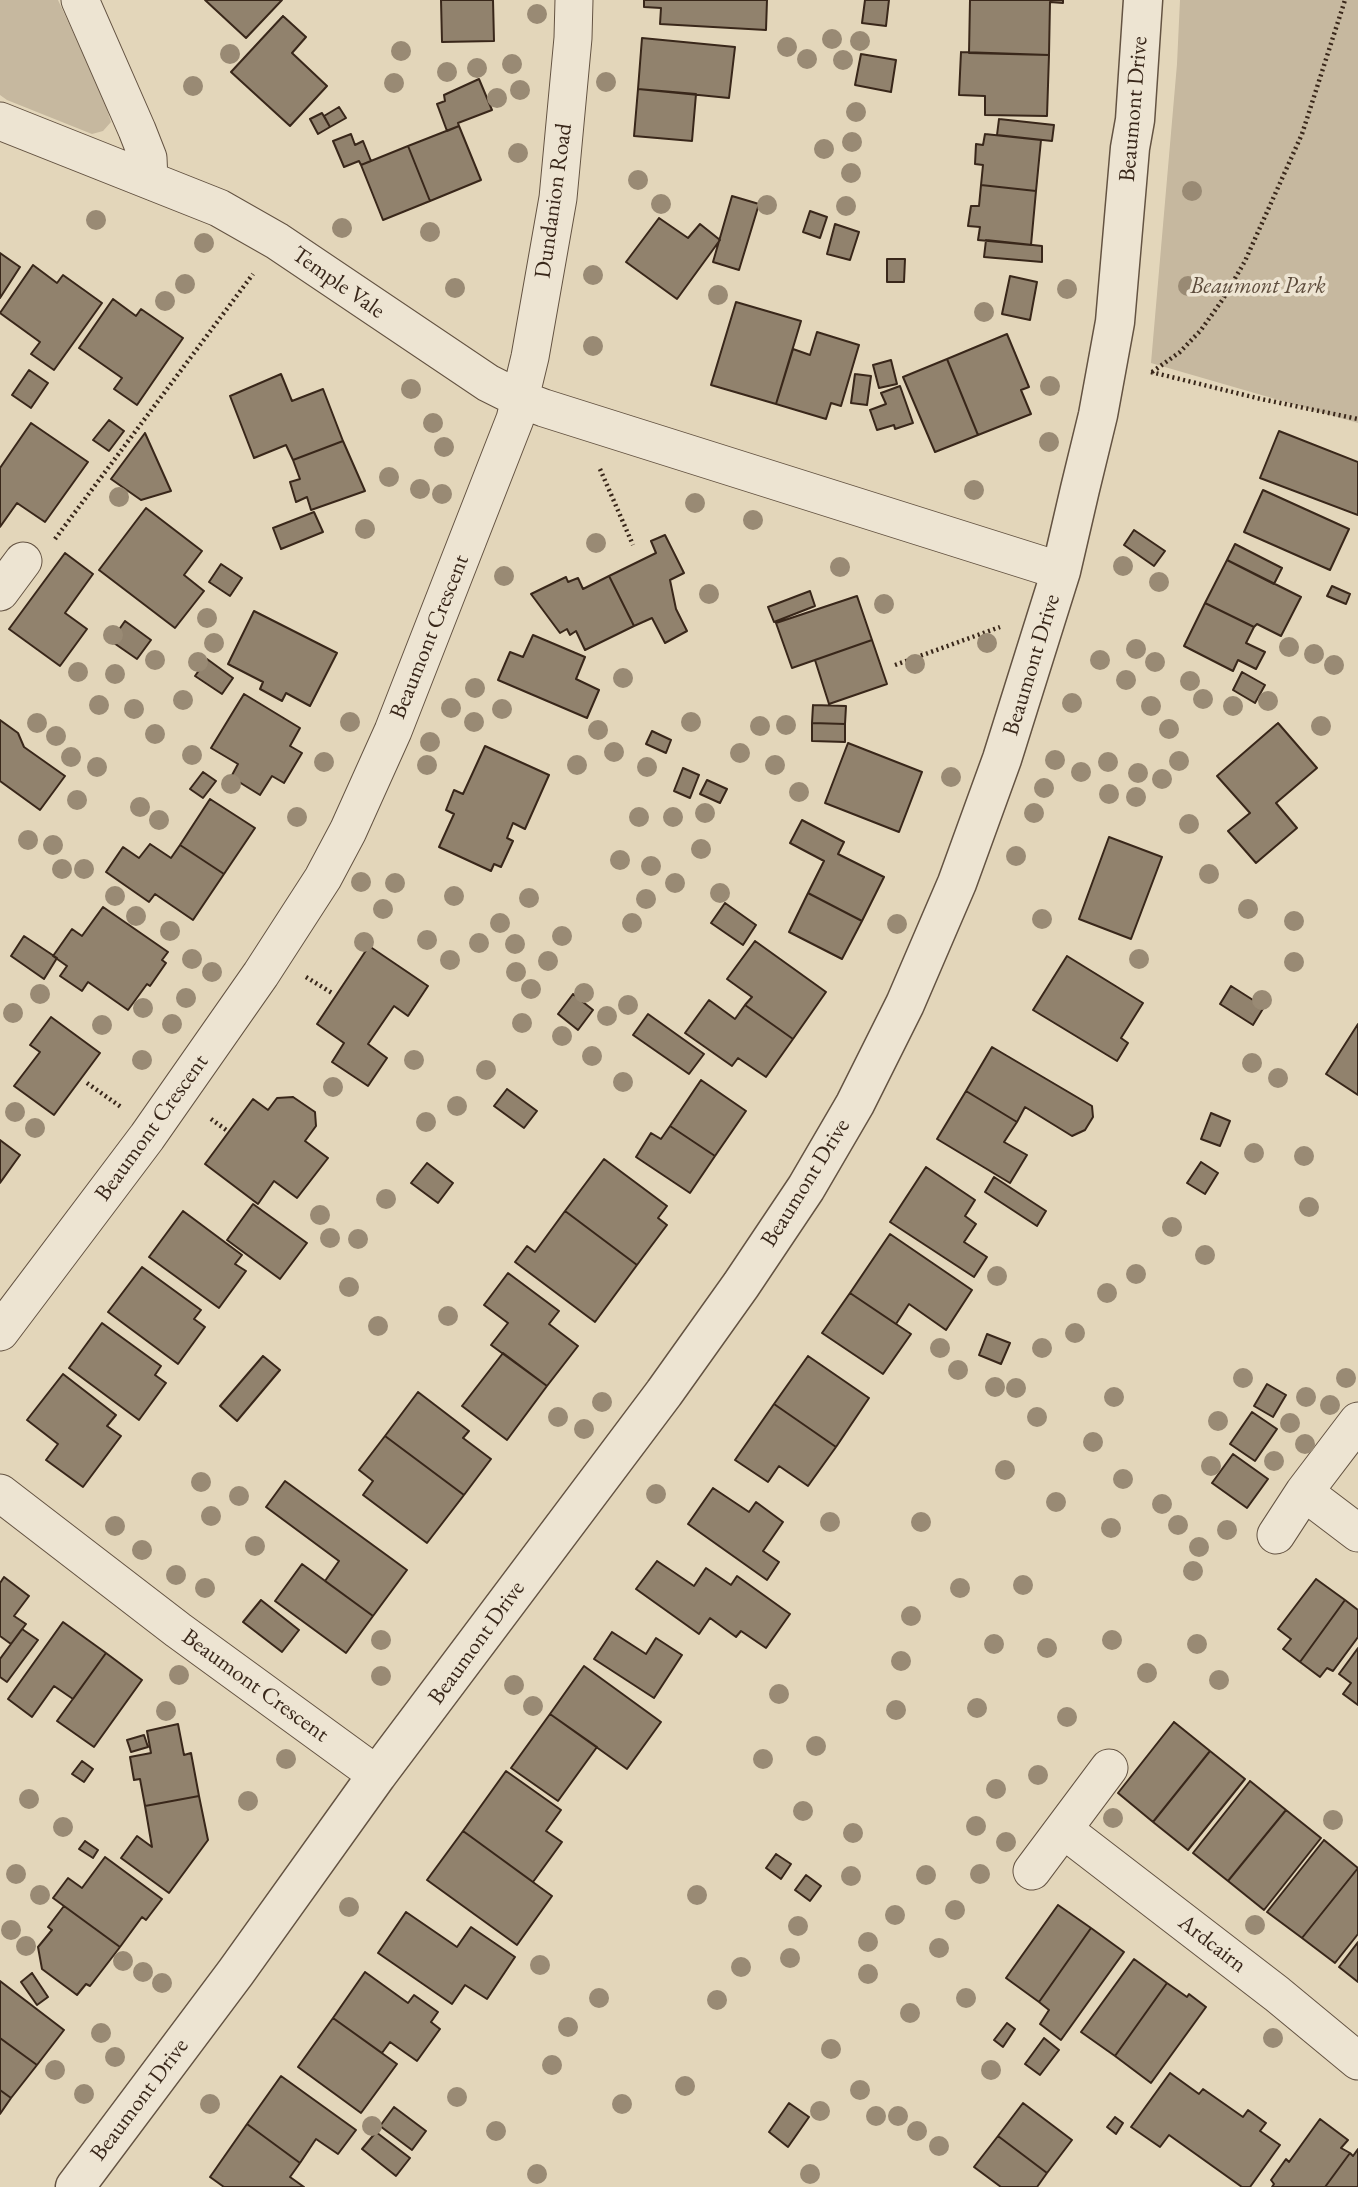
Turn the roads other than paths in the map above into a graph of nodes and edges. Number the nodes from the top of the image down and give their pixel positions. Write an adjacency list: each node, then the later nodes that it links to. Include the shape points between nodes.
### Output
1 (80, 0): 5 (street, via 148,158)
2 (574, 0): 6 (street, Dundanion Road, via 558,198)
3 (1143, 0): 8 (street, Beaumont Drive, via 1115,323)
4 (0, 121): 5 (street, Temple Vale)
5 (149, 180): 6 (street, Temple Vale, via 219,208 276,241 488,383)
6 (520, 399): 8 (street); 10 (street, Beaumont Crescent, via 393,731 323,878 163,1115)
7 (23, 561): 9 (street)
8 (1060, 571): 17 (street, Beaumont Drive, via 1006,750 957,883 855,1104 741,1285)
9 (0, 592)
10 (0, 1332)
11 (1358, 1421): 12 (street)
12 (1304, 1492): 14 (street); 15 (street)
13 (0, 1493): 17 (street, Beaumont Crescent)
14 (1358, 1533)
15 (1276, 1535)
16 (1109, 1768): 18 (street)
17 (377, 1775): 21 (street, Beaumont Drive)
18 (1063, 1830): 19 (street); 20 (street, Ardcairn)
19 (1032, 1871)
20 (1358, 2061)
21 (75, 2187)

